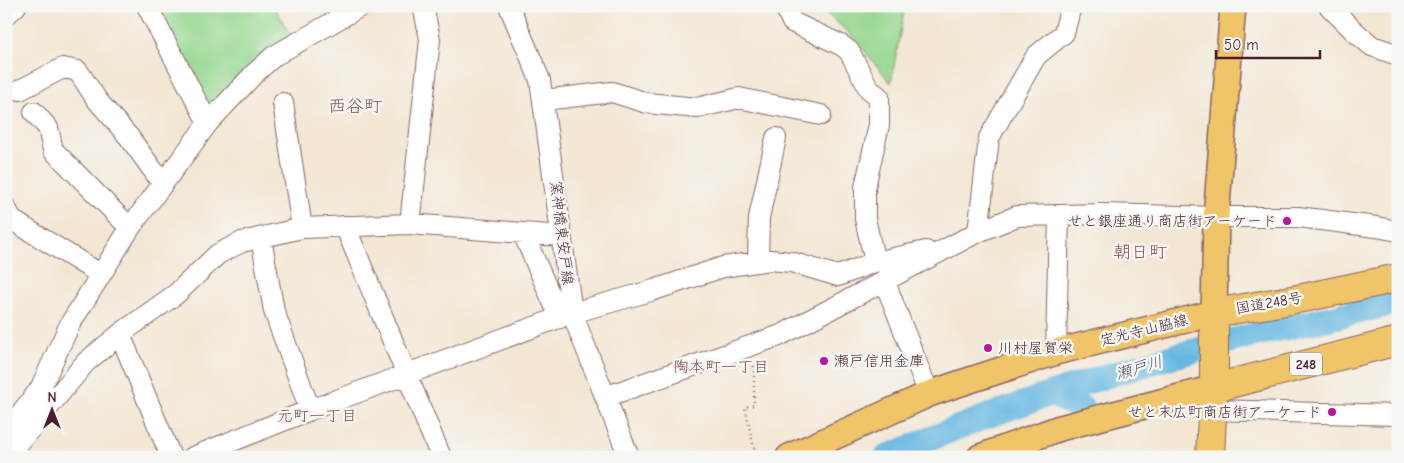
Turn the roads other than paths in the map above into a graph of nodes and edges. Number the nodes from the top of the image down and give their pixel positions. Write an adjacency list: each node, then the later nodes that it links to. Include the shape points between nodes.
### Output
1 (16, 6): 10 (street)
2 (147, 6): 17 (street)
3 (360, 6): 17 (street, via 274,56)
4 (423, 6): 23 (street, via 430,38)
5 (509, 6): 13 (street, 窯神橋東安戸線, via 540,80)
6 (784, 6): 34 (street, via 792,22 849,51 869,89 879,98 879,125 864,187 865,219)
7 (1071, 6): 28 (street, via 1064,32 1036,56 989,138)
8 (1233, 6): 22 (main road)
9 (1330, 6): 11 (street, via 1372,46)
10 (6, 15)
11 (1398, 55)
12 (20, 90): 19 (street, via 63,68 78,71)
13 (544, 100): 16 (street, via 612,92 647,102 697,108 739,98); 30 (street, 窯神橋東安戸線)
14 (283, 103): 26 (street)
15 (34, 112): 25 (street, via 48,128 53,150)
16 (821, 114)
17 (208, 123): 19 (street)
18 (776, 138): 33 (street, via 759,218)
19 (163, 184): 25 (street)
20 (6, 208): 35 (street, via 12,220)
21 (1059, 215): 22 (street); 28 (street, via 1017,216); 42 (street)
22 (1216, 218): 27 (street, via 1298,218); 39 (main road)
23 (410, 224): 24 (street); 29 (street)
24 (345, 226): 26 (street); 43 (street)
25 (130, 228): 35 (street)
26 (302, 228): 31 (street)
27 (1398, 231)
28 (978, 232): 32 (street)
29 (523, 233): 30 (street); 38 (street)
30 (562, 236): 38 (street, 窯神橋東安戸線)
31 (261, 238): 40 (street, via 242,242 218,254 176,294); 47 (street, via 274,311)
32 (954, 245): 34 (street); 37 (street)
33 (758, 261): 34 (street, via 791,262 838,276); 38 (street, via 723,267)
34 (876, 262)
35 (100, 274): 49 (street, via 70,324 40,389)
36 (1398, 278): 39 (highway, 国道248号)
37 (884, 280): 45 (street); 46 (street, via 781,335)
38 (566, 315): 43 (street); 46 (street, 窯神橋東安戸線)
39 (1214, 321): 42 (main road, 定光寺山脇線); 44 (highway)
40 (120, 334): 50 (street, via 86,362); 51 (street)
41 (1398, 341): 44 (highway, 248)
42 (1056, 352): 45 (main road, 定光寺山脇線)
43 (406, 375): 47 (street); 53 (street)
44 (1213, 390): 48 (street); 56 (main road, via 1060,428); 57 (highway)
45 (929, 394): 55 (main road, 定光寺山脇線)
46 (605, 397): 54 (street, 窯神橋東安戸線)
47 (310, 410): 52 (street)
48 (1398, 415)
49 (6, 432)
50 (7, 457)
51 (171, 457)
52 (193, 457)
53 (441, 457)
54 (629, 457)
55 (789, 457)
56 (980, 457)
57 (1210, 457)

